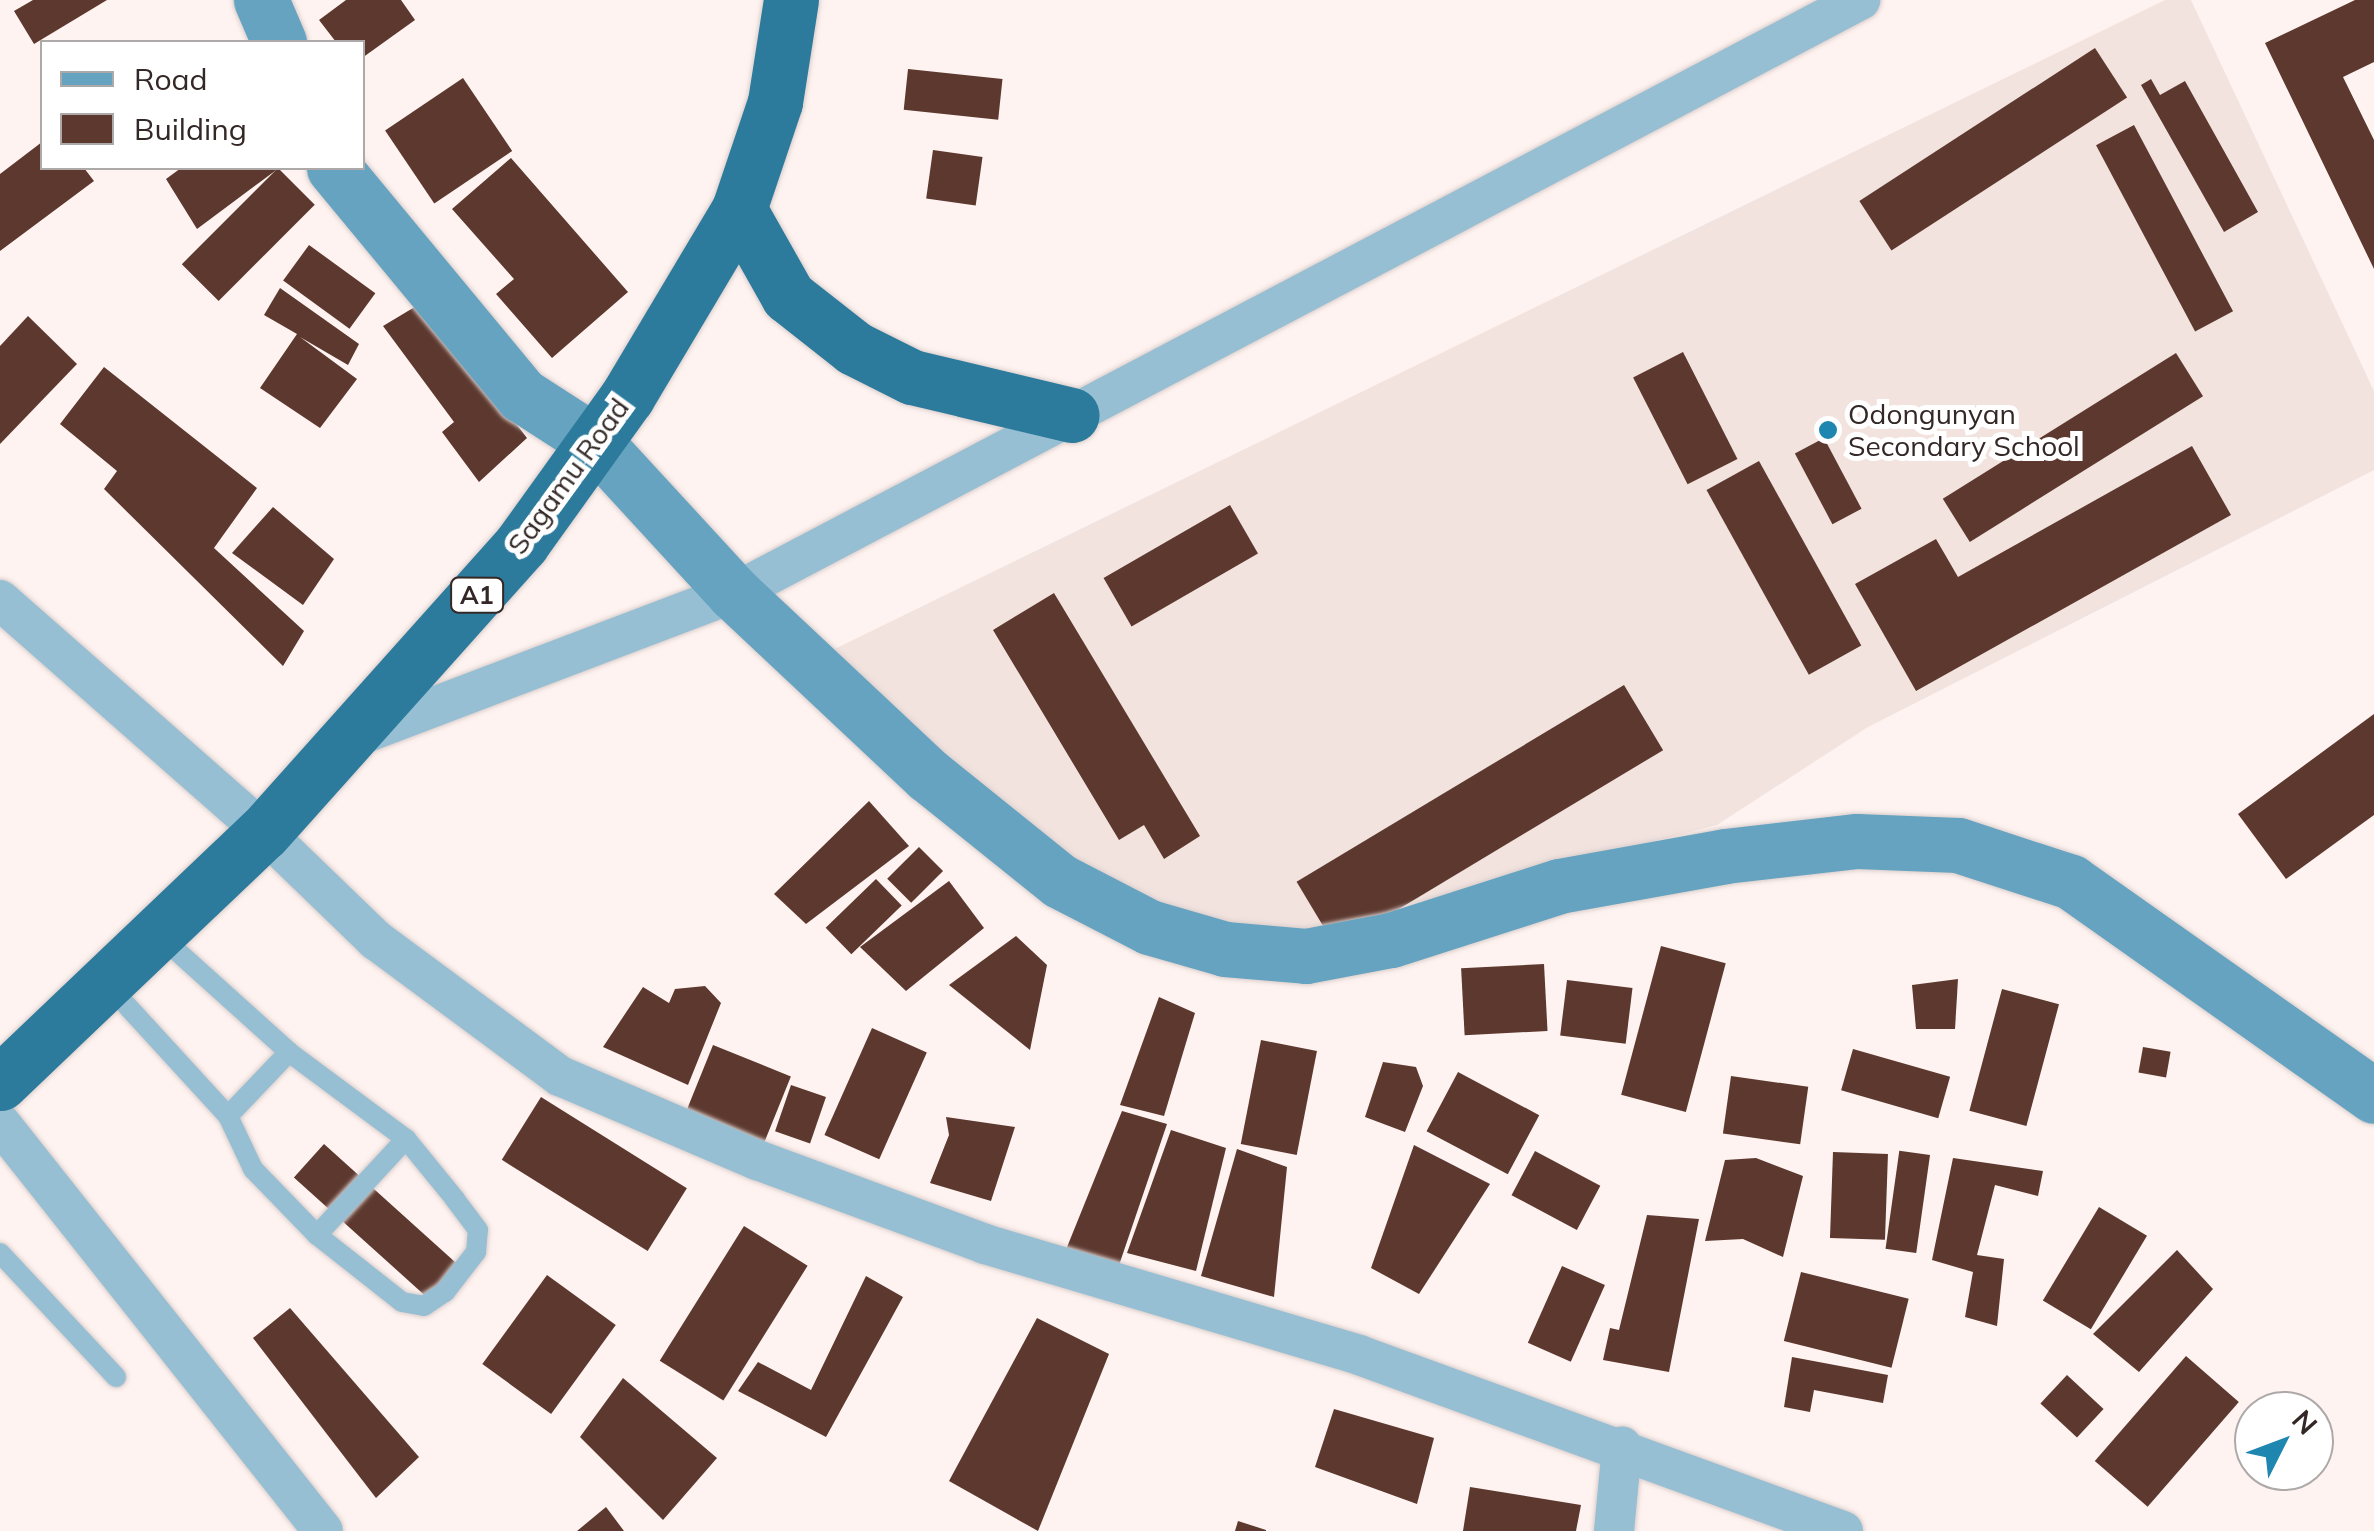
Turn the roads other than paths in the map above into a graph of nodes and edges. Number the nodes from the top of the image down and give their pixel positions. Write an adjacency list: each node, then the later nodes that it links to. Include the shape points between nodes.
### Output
1 (261, 0): 4 (street)
2 (791, 0): 6 (highway, Sagamu Road / A1, via 776,102)
3 (1860, 0): 7 (street)
4 (279, 40)
5 (336, 170): 8 (street, via 522,394)
6 (739, 209): 7 (highway, via 788,296 854,348 912,376); 8 (highway, Sagamu Road / A1)
7 (1072, 415): 9 (street)
8 (595, 442): 9 (street); 11 (highway, Sagamu Road / A1, via 522,543)
9 (734, 593): 11 (street); 17 (street, via 928,775 1060,880 1148,927 1225,949 1306,956 1391,940 1560,886 1724,856 1857,841 1958,845 2071,882)
10 (0, 600): 12 (street)
11 (350, 738): 12 (highway, Sagamu Road / A1)
12 (264, 832): 13 (highway, Sagamu Road / A1); 24 (street, via 376,940 560,1076 757,1160 985,1244 1359,1356)
13 (155, 931): 14 (highway, Sagamu Road / A1); 15 (lane)
14 (105, 982): 16 (highway, Sagamu Road / A1); 18 (lane)
15 (289, 1052): 18 (lane); 20 (lane)
16 (0, 1083)
17 (2374, 1096)
18 (228, 1116): 21 (lane, via 253,1169)
19 (0, 1122): 25 (street)
20 (406, 1139): 21 (lane); 21 (lane, via 478,1230 476,1252 445,1292 424,1306 402,1302)
21 (317, 1234)
22 (0, 1253): 23 (lane)
23 (116, 1378)
24 (1622, 1446): 26 (street); 27 (street)
25 (323, 1531)
26 (1614, 1531)
27 (1843, 1531)

